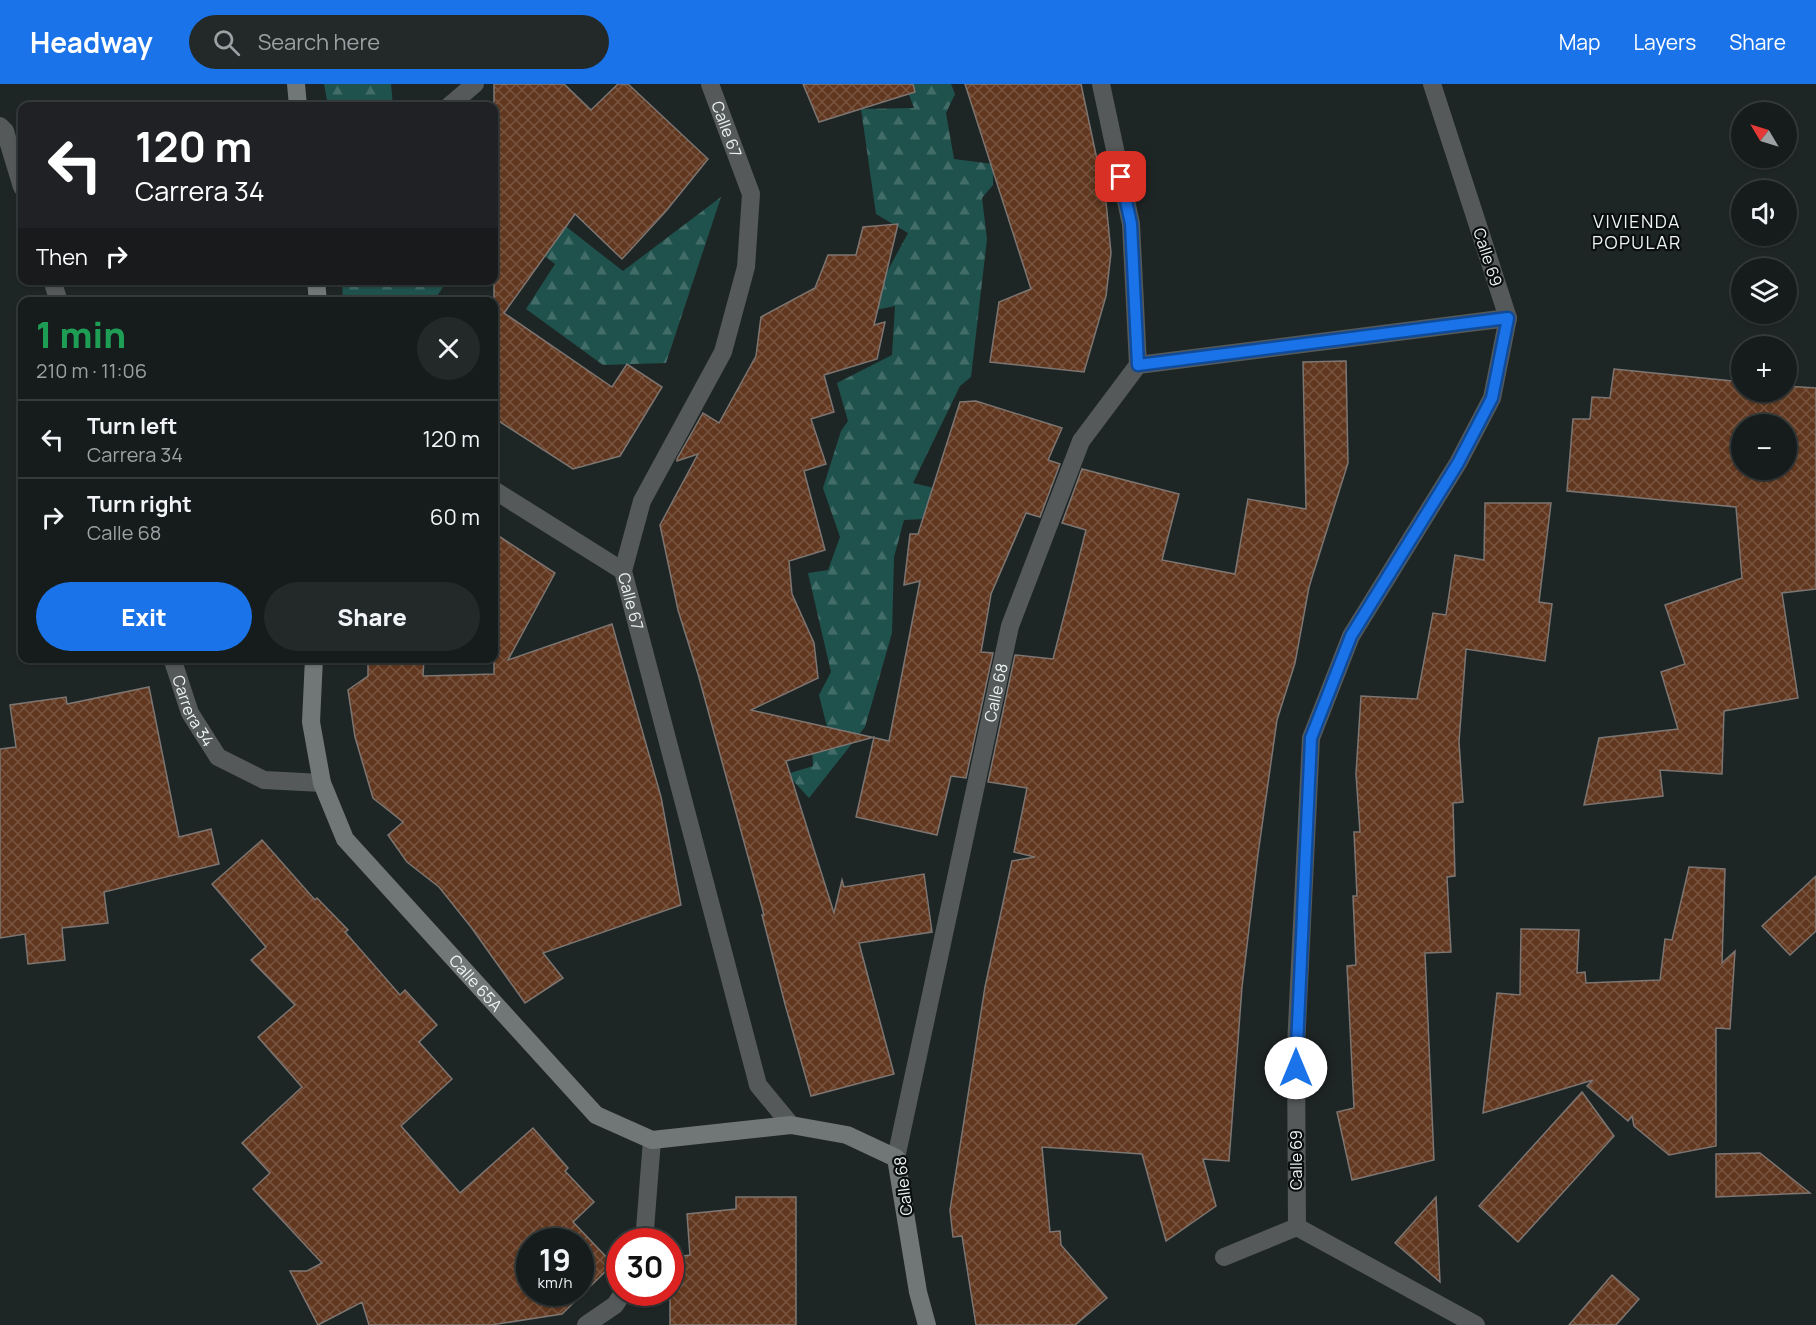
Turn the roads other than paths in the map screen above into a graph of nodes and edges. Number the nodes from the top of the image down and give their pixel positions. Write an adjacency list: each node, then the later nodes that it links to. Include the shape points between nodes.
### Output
1 (296, 84): 6 (main road)
2 (475, 84): 7 (street)
3 (710, 84): 13 (street, Calle 67, via 751,194 746,267 723,351 642,501)
4 (1101, 84): 11 (street, via 1131,224)
5 (1432, 84): 10 (street, Calle 69)
6 (298, 102)
7 (453, 102)
8 (0, 126): 9 (street)
9 (18, 174)
10 (1508, 318): 11 (street); 20 (street, Calle 69, via 1492,398 1458,463 1351,636 1311,738 1296,1046)
11 (1138, 365): 19 (street, Calle 68, via 1081,441 1010,626)
12 (498, 492): 13 (street)
13 (623, 571): 17 (street, Calle 67, via 758,1085)
14 (174, 663): 16 (street, Carrera 34, via 190,714 218,758 264,780)
15 (314, 663): 16 (main road, Calle 65A, via 311,722)
16 (322, 783): 18 (main road, Calle 65A, via 345,839 596,1115)
17 (791, 1125): 18 (main road); 19 (main road, via 847,1135)
18 (652, 1140): 21 (street)
19 (896, 1158): 25 (main road, Calle 68)
20 (1297, 1227): 22 (street); 26 (street)
21 (645, 1228)
22 (1224, 1257)
23 (610, 1306): 24 (street)
24 (586, 1325)
25 (927, 1325)
26 (1476, 1325)

